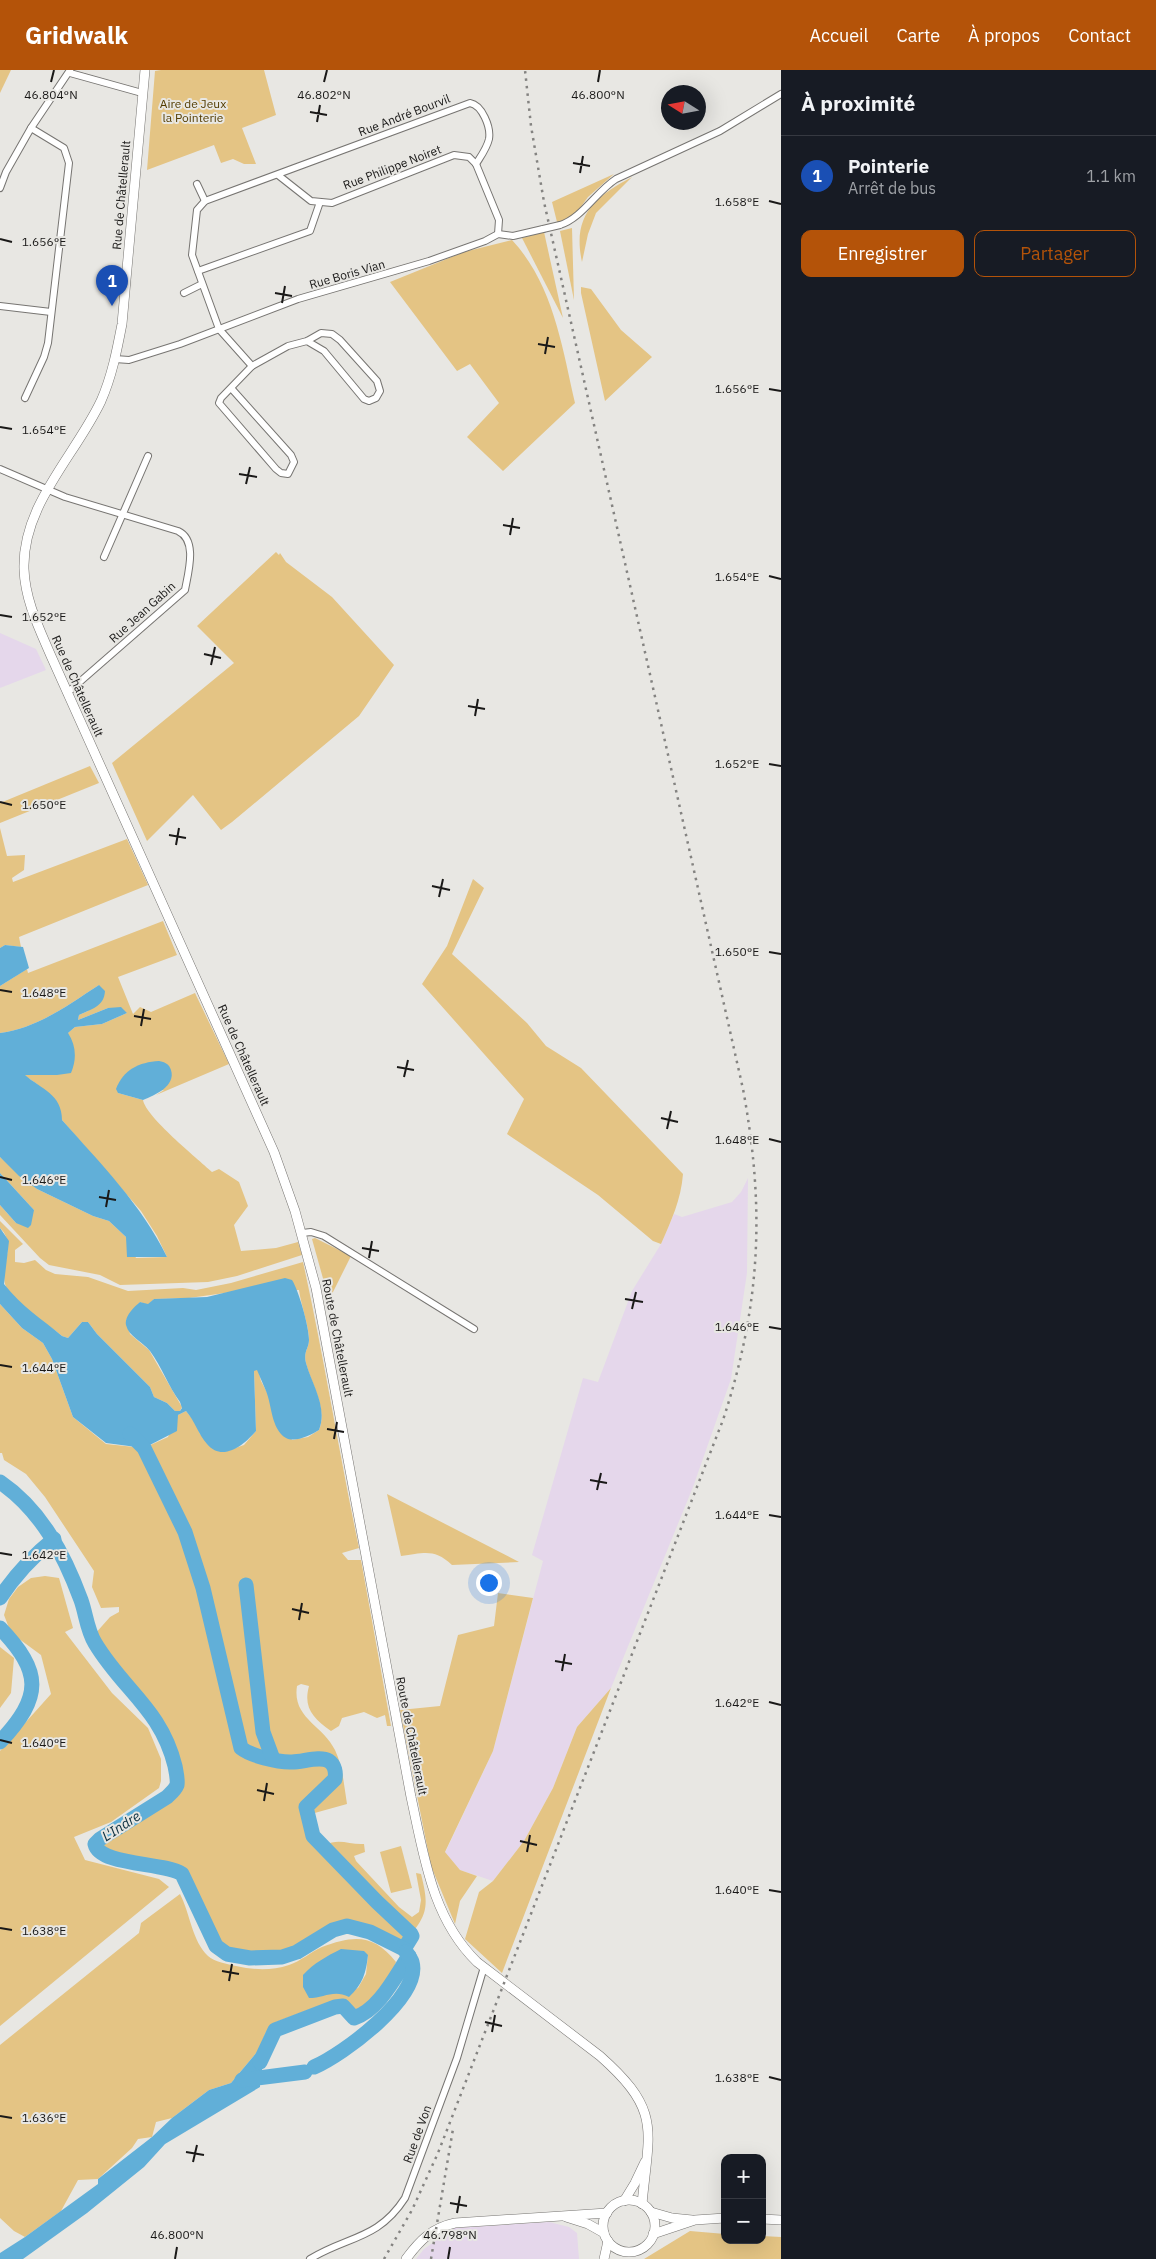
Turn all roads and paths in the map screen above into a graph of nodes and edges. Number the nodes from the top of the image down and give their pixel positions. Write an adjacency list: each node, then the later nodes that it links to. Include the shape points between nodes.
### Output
1 (145, 70): 3 (main road, Rue de Châtellerault)
2 (70, 72): 3 (street); 5 (street)
3 (142, 93): 20 (main road, Rue de Châtellerault, via 122,324)
4 (781, 94): 12 (street, bridge, via 720,131 616,179 573,220 513,236)
5 (31, 128): 9 (street); 17 (street, via 64,148 68,163)
6 (476, 164): 7 (street, Rue André Bourvil, via 490,133 480,108 470,103); 11 (street, Rue Philippe Noiret, via 469,157 454,155 332,203); 12 (street, via 499,220)
7 (278, 175): 10 (street, Rue André Bourvil); 11 (street, via 311,201)
8 (197, 184): 10 (street)
9 (0, 188)
10 (205, 201): 13 (street, via 197,210 192,254)
11 (320, 202): 13 (street, via 310,231)
12 (498, 234): 18 (street, Rue Boris Vian, via 429,261 298,299)
13 (198, 271): 14 (street)
14 (202, 284): 15 (street); 18 (street)
15 (184, 294)
16 (0, 306): 17 (street)
17 (51, 312): 23 (street, via 44,358)
18 (219, 329): 20 (street, Rue Boris Vian, via 145,356); 21 (street)
19 (307, 341): 19 (street, via 324,351 364,399 376,398 380,391 377,381 340,340 332,334 321,333); 21 (street, via 288,346)
20 (116, 359): 26 (main road, Rue de Châtellerault, via 101,400)
21 (252, 366): 22 (street)
22 (231, 388): 22 (street, via 219,403 222,408 276,469 288,474 294,462 291,455)
23 (25, 398)
24 (148, 456): 27 (street)
25 (0, 468): 26 (street, Rue Jean Gabin)
26 (48, 490): 27 (street, Rue Jean Gabin); 29 (main road, Rue de Châtellerault, via 29,533 24,568 36,621)
27 (121, 514): 28 (street); 29 (street, Rue Jean Gabin, via 184,534 190,550 185,590)
28 (104, 557)
29 (67, 693): 30 (main road, Rue de Châtellerault, via 261,1122)
30 (302, 1233): 31 (street, via 324,1236); 32 (main road, Route de Châtellerault, via 316,1288 429,1881 454,1936)
31 (474, 1329)
32 (484, 1968): 33 (main road, Route de Châtellerault, via 600,2056 629,2085 645,2112 650,2143); 47 (street, Rue de Von, via 457,2058 404,2198 390,2218 376,2229)
33 (648, 2158): 34 (main road, Route de Châtellerault); 35 (main road, Route de Châtellerault)
34 (624, 2201): 35 (main road); 37 (main road)
35 (642, 2204): 36 (main road)
36 (651, 2212): 41 (main road); 44 (main road, via 655,2227)
37 (607, 2213): 38 (main road); 43 (main road)
38 (561, 2216): 43 (main road); 48 (main road, via 447,2224 428,2234)
39 (721, 2218): 41 (main road)
40 (766, 2219): 42 (main road)
41 (695, 2220): 44 (main road)
42 (781, 2220)
43 (604, 2232): 45 (main road)
44 (653, 2234): 46 (main road, via 645,2246)
45 (608, 2241): 46 (main road, via 619,2250); 49 (main road)
46 (632, 2252): 50 (main road)
47 (310, 2259)
48 (406, 2259)
49 (604, 2259)
50 (622, 2259)

